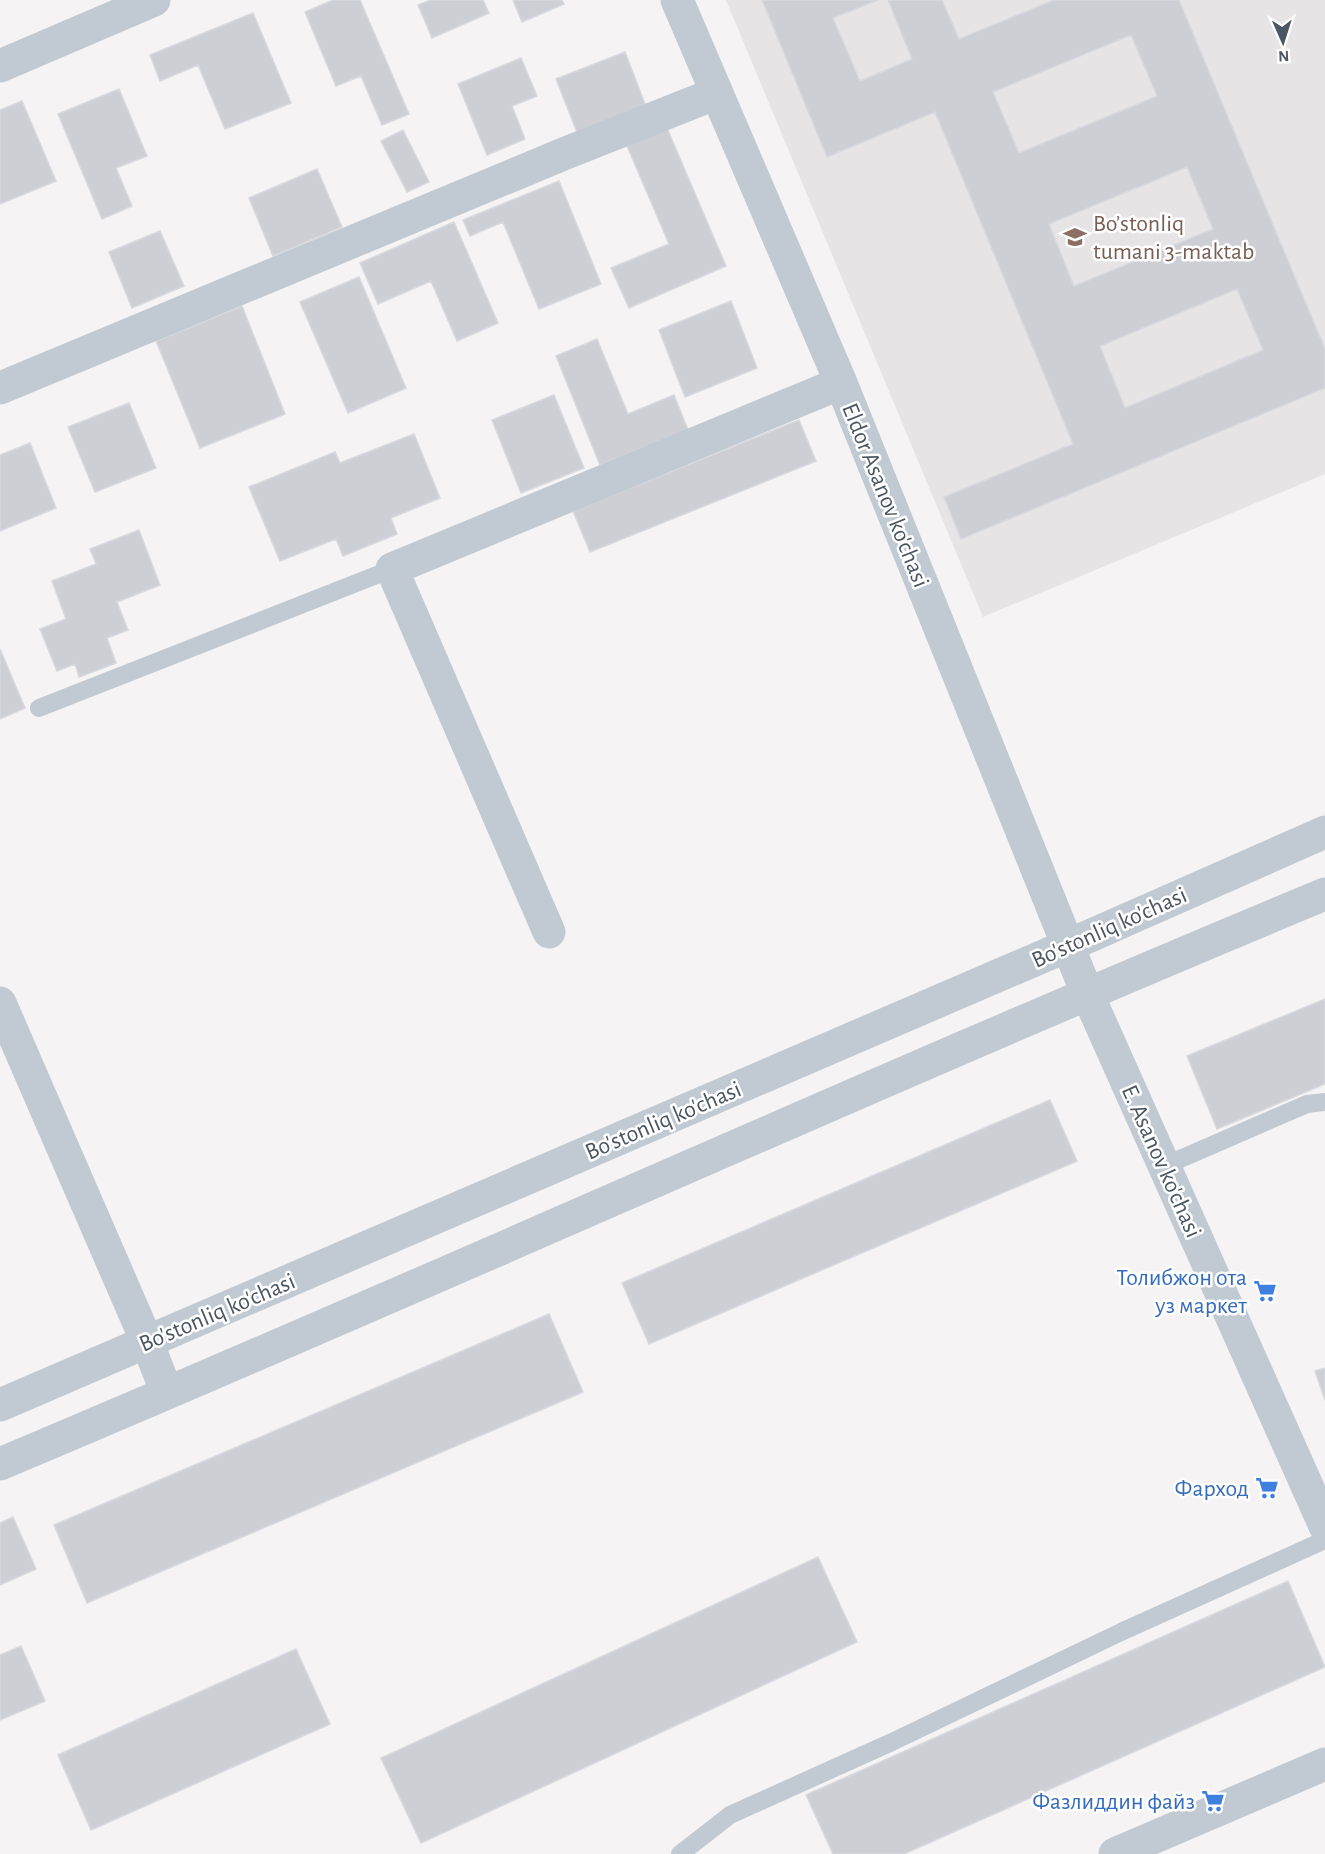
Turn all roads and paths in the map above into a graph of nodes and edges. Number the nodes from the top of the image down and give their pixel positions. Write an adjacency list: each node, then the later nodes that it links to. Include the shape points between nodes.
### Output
1 (154, 0): 3 (street)
2 (677, 0): 4 (street, Eldor Asanov ko'chasi)
3 (0, 66)
4 (717, 93): 5 (street, Eldor Asanov ko'chasi); 6 (street)
5 (841, 383): 7 (street); 12 (street, Eldor Asanov ko'chasi)
6 (0, 388)
7 (392, 569): 8 (lane); 11 (street)
8 (39, 708)
9 (1325, 832): 12 (street, Bo'stonliq ko'chasi)
10 (1325, 894): 13 (street)
11 (549, 932)
12 (1067, 946): 13 (street, Eldor Asanov ko'chasi); 17 (street, Bo'stonliq ko'chasi)
13 (1087, 993): 16 (street, E. Asanov ko'chasi); 18 (street)
14 (0, 1003): 17 (street)
15 (1325, 1102): 16 (lane, via 1307,1104)
16 (1164, 1166): 21 (street, E. Asanov ko'chasi)
17 (147, 1342): 18 (street); 19 (street, Bo'stonliq ko'chasi)
18 (167, 1394): 20 (street)
19 (0, 1404)
20 (0, 1464)
21 (1325, 1526)
22 (1325, 1540): 24 (lane, via 730,1815)
23 (1325, 1764): 25 (street)
24 (680, 1854)
25 (1115, 1854)

